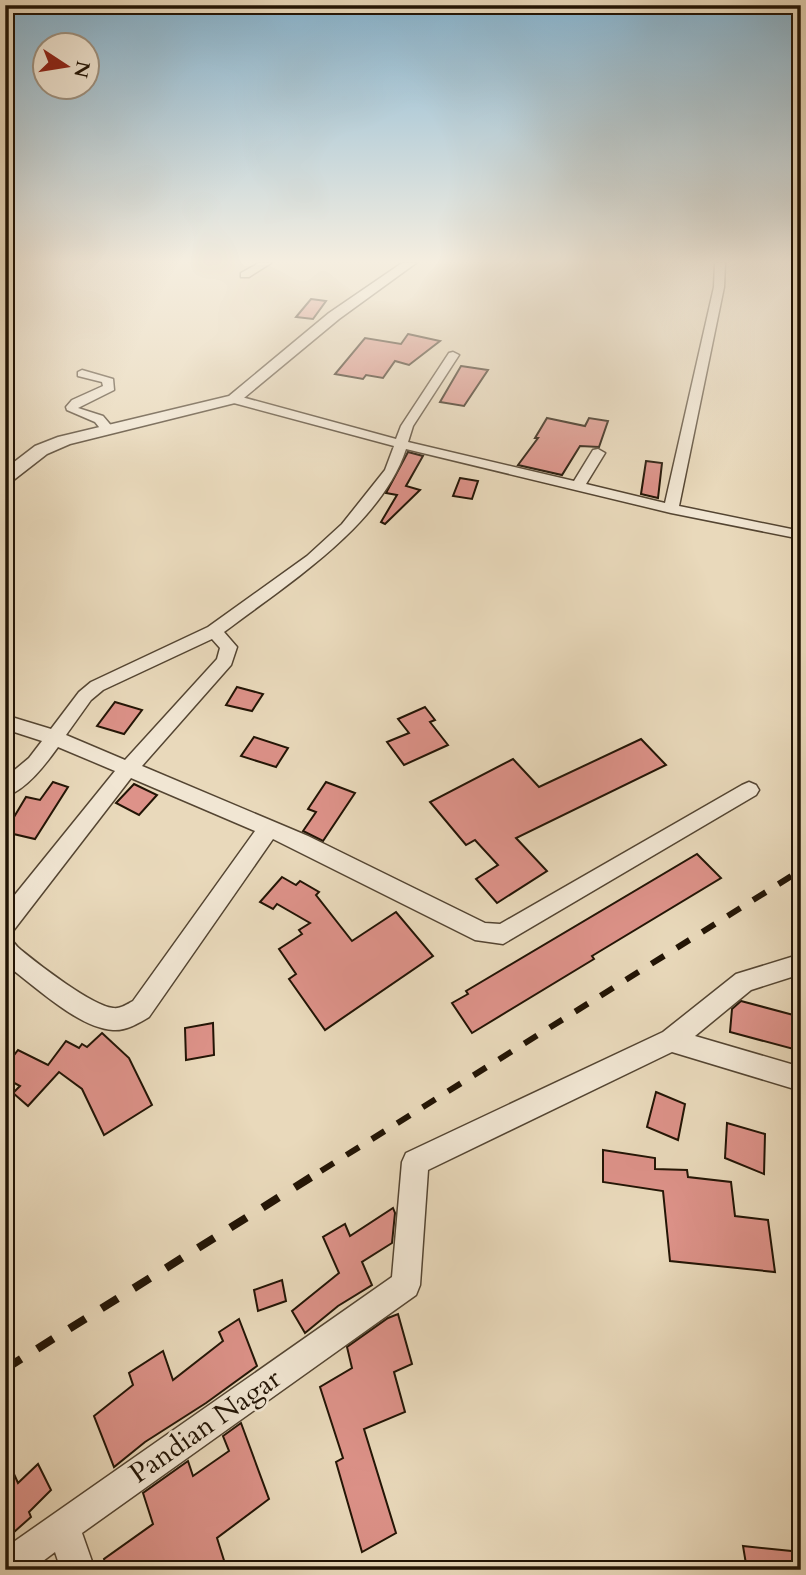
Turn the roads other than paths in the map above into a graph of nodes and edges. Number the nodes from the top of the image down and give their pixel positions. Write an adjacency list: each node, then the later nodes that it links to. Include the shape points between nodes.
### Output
1 (309, 336): 5 (street)
2 (708, 336): 11 (street)
3 (453, 355): 7 (street)
4 (82, 374): 6 (street, via 107,379 110,387 76,403 73,410 99,419)
5 (234, 399): 6 (street); 7 (street)
6 (107, 429): 9 (street, via 41,450)
7 (400, 444): 10 (street); 13 (street, via 392,471 347,527 312,559)
8 (598, 453): 10 (street)
9 (5, 478)
10 (578, 487): 11 (street)
11 (671, 509): 12 (street)
12 (801, 535)
13 (214, 631): 15 (street, via 97,686); 16 (street, via 229,647 225,661)
14 (5, 722): 15 (street)
15 (53, 737): 16 (street); 17 (street, via 36,763)
16 (128, 769): 19 (street); 20 (street)
17 (5, 789)
18 (749, 790): 19 (street, via 502,934 474,929)
19 (269, 828): 21 (street, via 141,1009 126,1017 112,1019 94,1013)
20 (5, 925)
21 (7, 955)
22 (801, 964): 23 (street, via 744,982)
23 (671, 1040): 24 (street); 25 (street, Pandian Nagar, via 415,1162 406,1285)
24 (801, 1079)
25 (62, 1526): 26 (street, Pandian Nagar); 27 (street)
26 (5, 1568)
27 (78, 1570)

